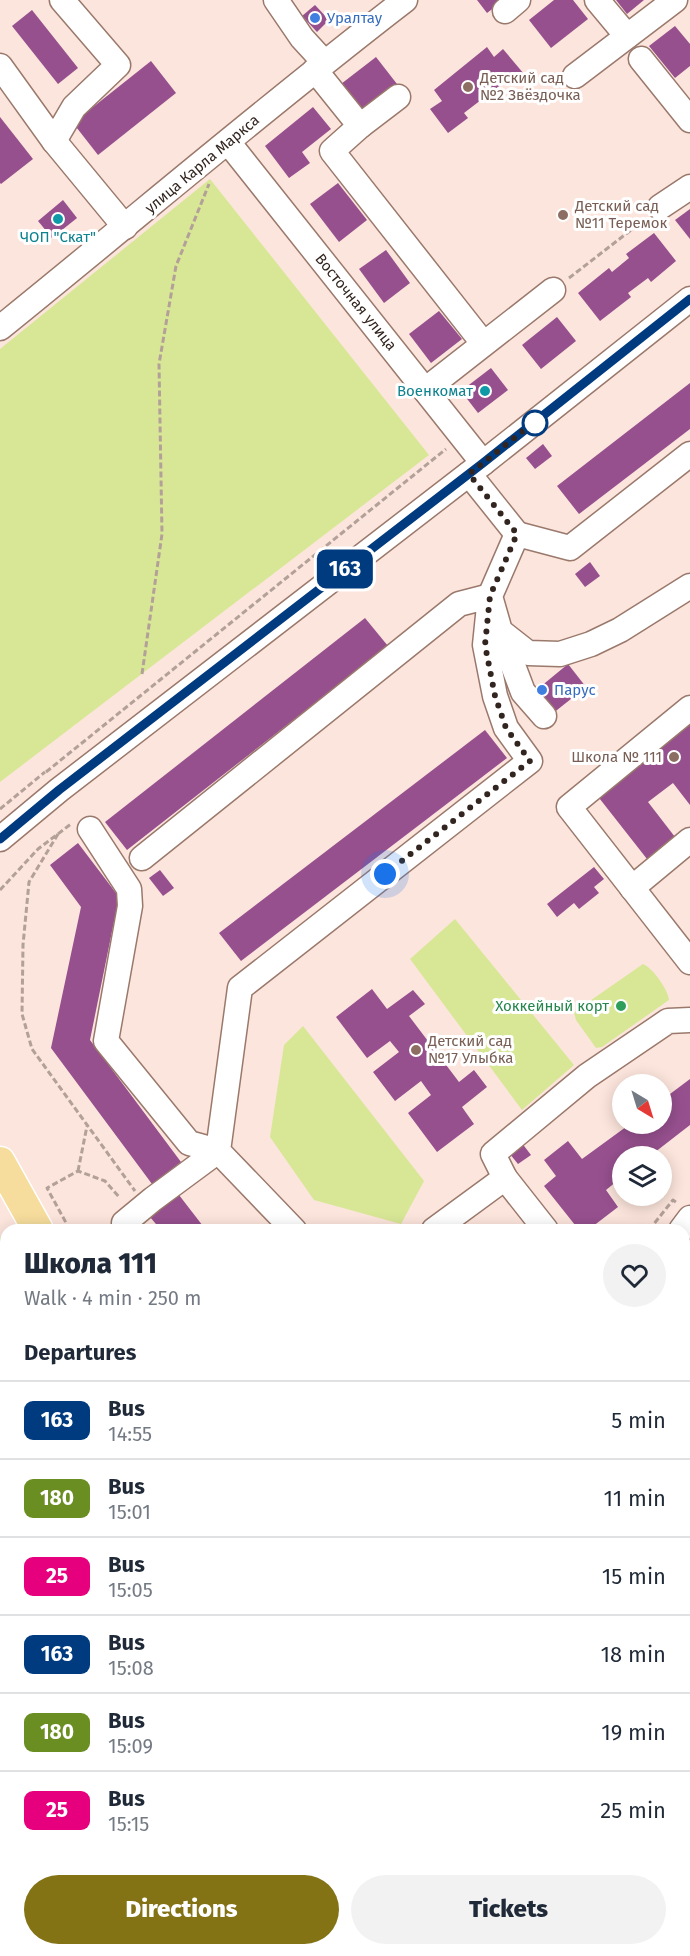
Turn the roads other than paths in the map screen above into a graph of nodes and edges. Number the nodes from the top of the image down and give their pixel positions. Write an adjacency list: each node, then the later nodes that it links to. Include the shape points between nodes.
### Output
1 (62, 0): 14 (street, via 118,65 74,107)
2 (276, 0): 9 (street)
3 (405, 0): 9 (street, улица Карла Маркса)
4 (597, 0): 6 (street)
5 (675, 0): 6 (street)
6 (627, 36): 10 (street)
7 (641, 59): 12 (street)
8 (0, 66): 14 (street)
9 (320, 66): 13 (street); 15 (street, улица Карла Маркса)
10 (574, 76)
11 (398, 97): 13 (street)
12 (690, 120)
13 (360, 126): 22 (street, via 332,151)
14 (54, 141): 18 (street)
15 (228, 142): 18 (street, улица Карла Маркса); 23 (street, Восточная улица)
16 (690, 187): 17 (street)
17 (660, 207)
18 (125, 227): 21 (street, улица Карла Маркса)
19 (553, 290): 22 (street)
20 (690, 299): 25 (street)
21 (0, 328)
22 (483, 343): 23 (street)
23 (425, 390): 25 (street, Восточная улица, via 462,436)
24 (690, 454): 26 (street, via 570,548)
25 (476, 468): 26 (street, Восточная улица); 33 (street)
26 (517, 534): 28 (street)
27 (690, 586): 29 (street, via 620,630 560,654 528,653)
28 (490, 596): 29 (street); 35 (street, via 459,604); 39 (street, via 485,645 495,696 506,728 530,761 240,988)
29 (500, 631): 31 (street, via 523,692)
30 (690, 708): 36 (street, via 569,807)
31 (544, 716)
32 (81, 826): 39 (street, via 129,889 130,906 105,1041 189,1143)
33 (0, 839)
34 (690, 840): 36 (street)
35 (142, 858)
36 (632, 888): 37 (street)
37 (690, 962)
38 (690, 1020): 41 (street, via 668,1021 659,1027 587,1076 493,1154)
39 (218, 1151): 43 (street); 44 (street)
40 (0, 1161): 42 (main road)
41 (506, 1178): 45 (street); 46 (street)
42 (35, 1224)
43 (125, 1224)
44 (288, 1224)
45 (442, 1224)
46 (541, 1224)

